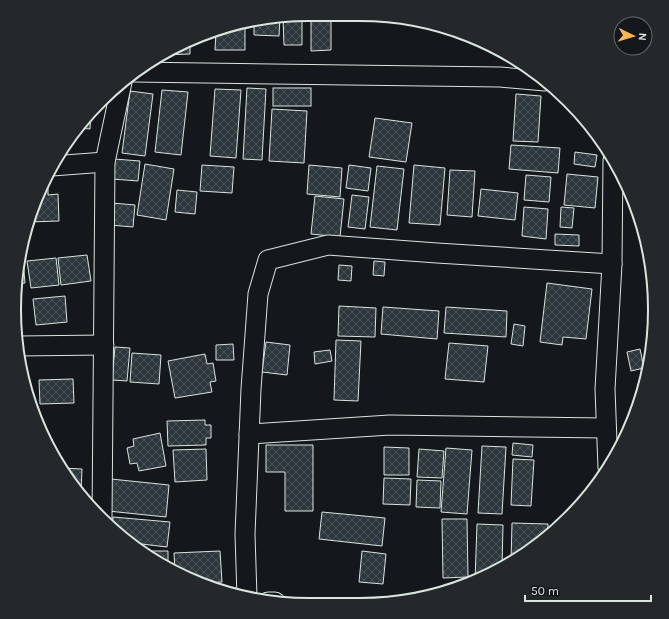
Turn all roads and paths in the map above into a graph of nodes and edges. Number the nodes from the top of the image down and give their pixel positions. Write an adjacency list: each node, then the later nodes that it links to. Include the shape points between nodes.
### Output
1 (146, 72): 2 (street, via 500,77)
2 (534, 80)
3 (120, 92): 4 (street)
4 (105, 162): 5 (street); 8 (street)
5 (60, 165)
6 (613, 172): 7 (street)
7 (612, 264): 10 (street, via 605,389); 11 (street, via 328,245 268,260 258,294)
8 (104, 345): 9 (street); 13 (street)
9 (23, 346)
10 (606, 428): 11 (street, via 390,425); 12 (street)
11 (249, 434): 14 (street, via 245,534)
12 (607, 457)
13 (99, 507)
14 (247, 591)

